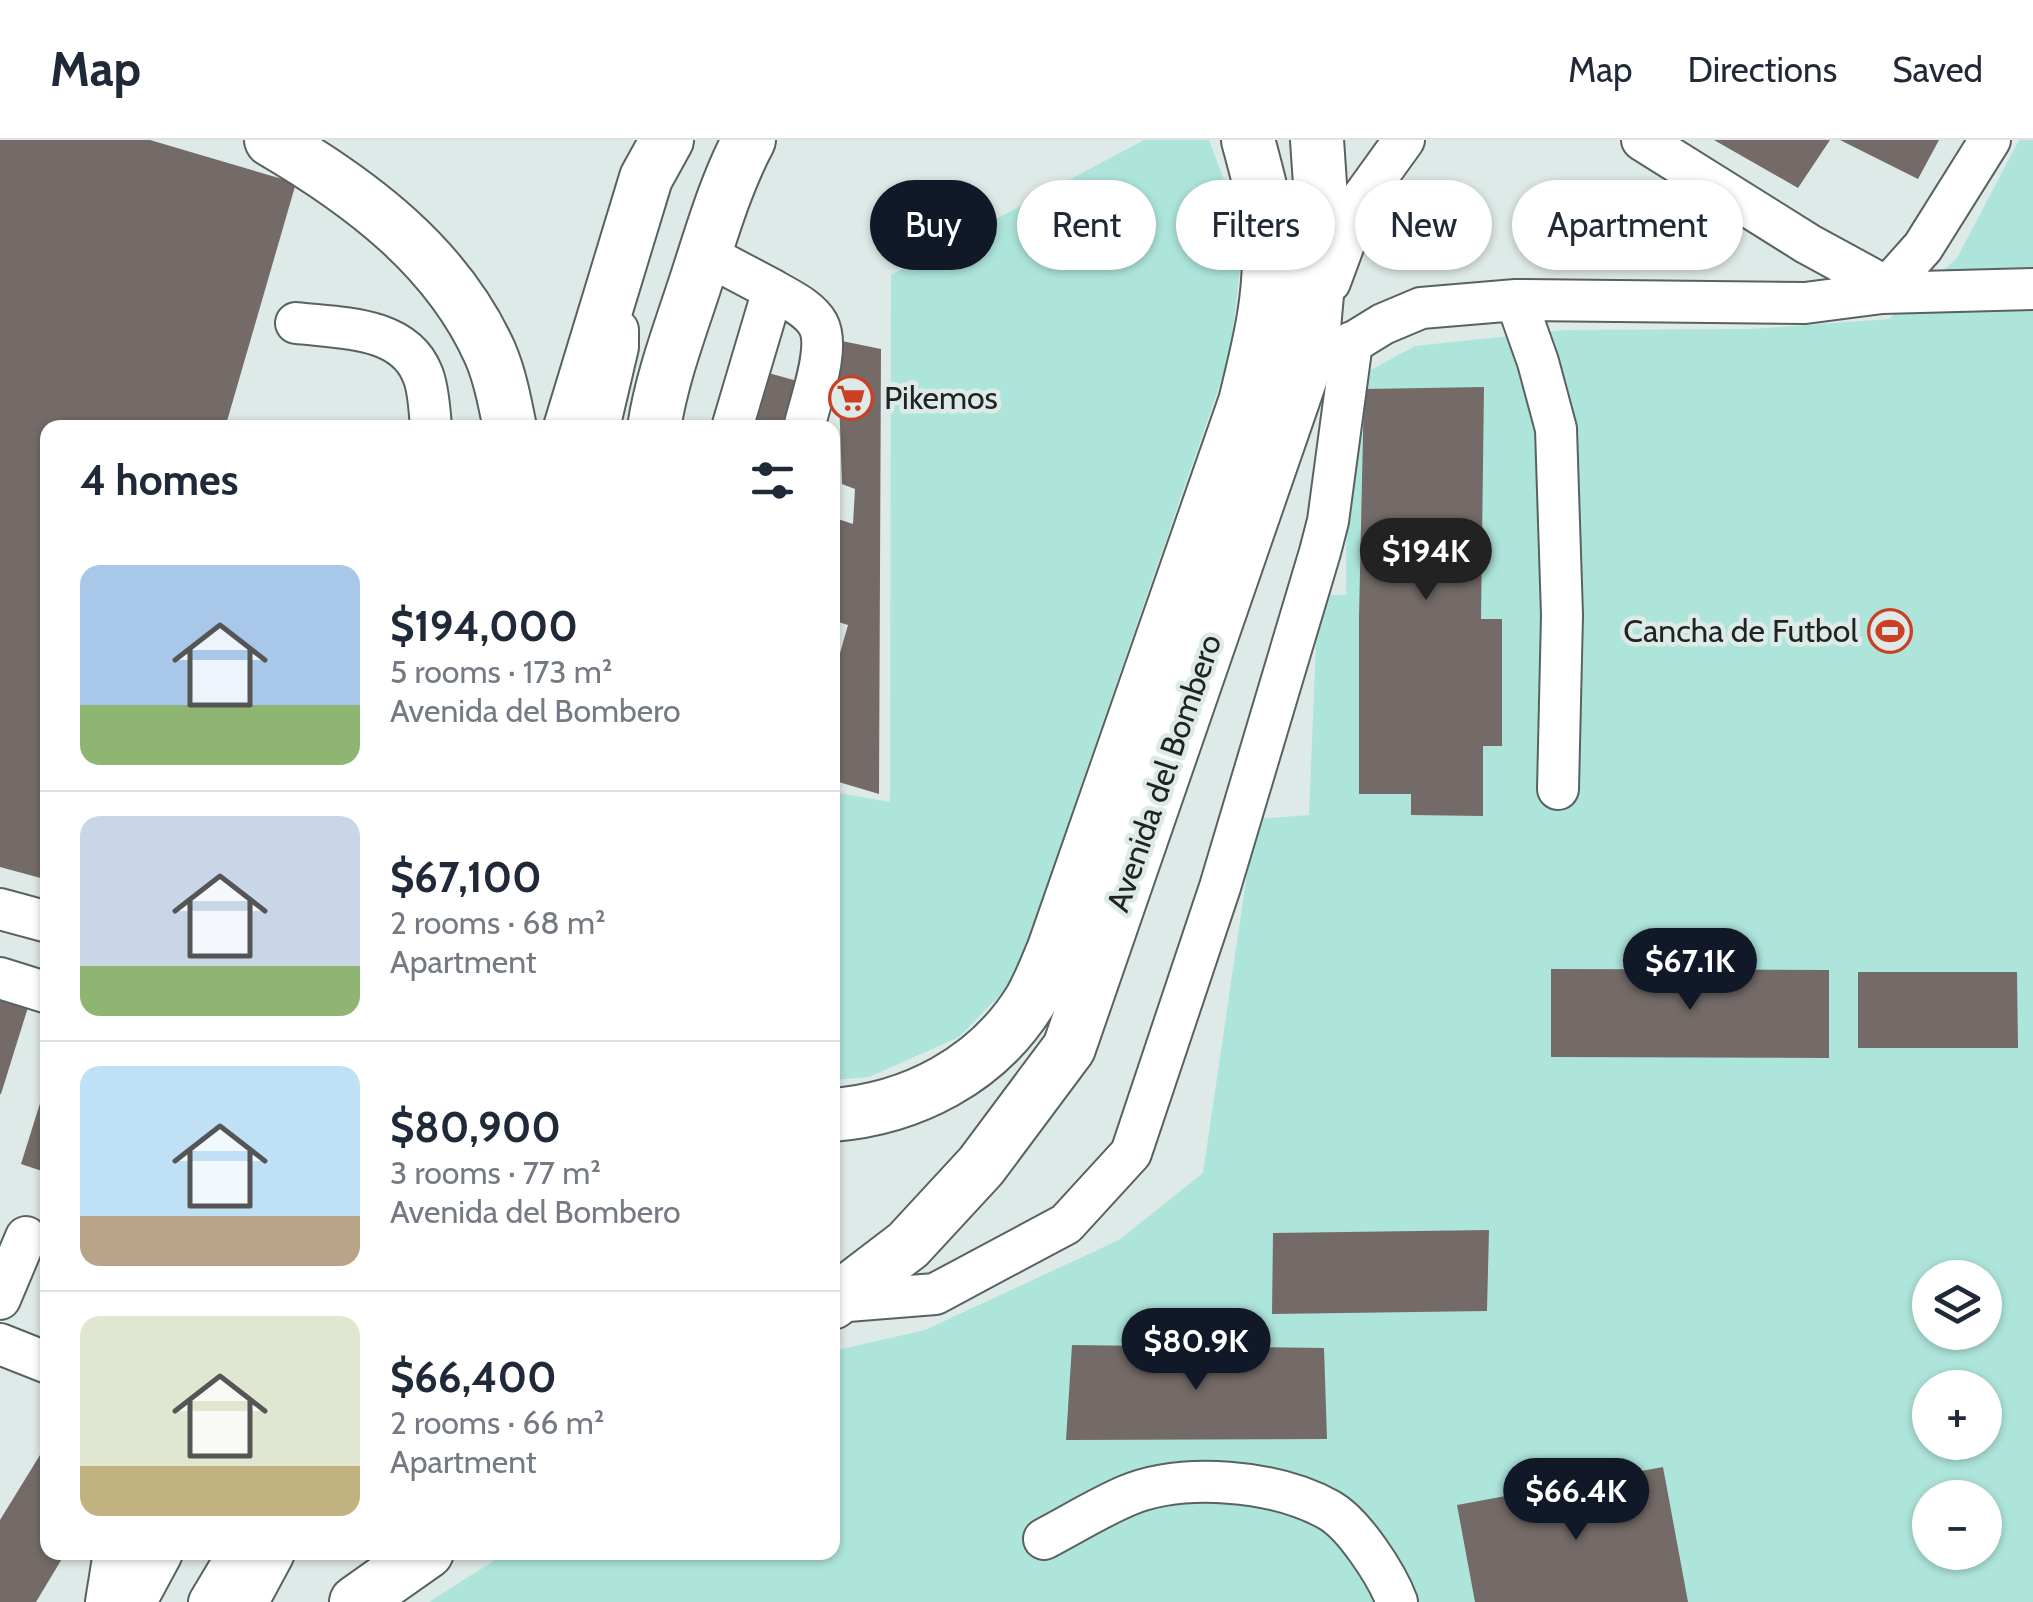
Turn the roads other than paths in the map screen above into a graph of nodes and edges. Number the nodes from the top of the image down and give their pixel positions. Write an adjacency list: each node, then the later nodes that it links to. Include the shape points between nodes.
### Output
1 (271, 140): 19 (main road, via 406,235 441,275 491,356)
2 (749, 140): 9 (main road)
3 (1248, 140): 29 (main road, via 1268,231 1262,338 1246,402 1053,951 1030,1000 971,1068 893,1104)
4 (1404, 140): 16 (lane, via 1360,201)
5 (1642, 140): 12 (lane, via 1874,280)
6 (1990, 140): 12 (lane, via 1923,247)
7 (1316, 146): 16 (main road, Avenida del Bombero, via 1324,228)
8 (654, 153): 14 (main road)
9 (705, 254): 11 (lane); 17 (main road)
10 (2033, 289): 12 (lane)
11 (772, 290): 22 (lane); 23 (lane, via 802,306 818,324 824,346)
12 (1882, 293): 13 (lane, via 1805,303)
13 (1516, 300): 16 (lane, via 1422,308); 24 (lane, via 1556,429)
14 (609, 302): 20 (main road); 21 (lane, via 618,348)
15 (296, 323): 18 (lane, via 372,333 402,345 422,372)
16 (1322, 349): 31 (main road, Avenida del Bombero, via 1069,1048 981,1166 908,1245); 33 (lane, via 1328,521 1220,888 1131,1153 1066,1224 934,1294)
17 (652, 416)
18 (429, 420)
19 (508, 420)
20 (572, 420)
21 (601, 420)
22 (734, 420)
23 (806, 420)
24 (1558, 789)
25 (0, 909): 26 (lane)
26 (40, 920)
27 (0, 978): 28 (lane)
28 (40, 990)
29 (840, 1114)
30 (26, 1237): 32 (lane)
31 (840, 1298)
32 (0, 1299)
33 (840, 1302)
34 (0, 1344): 35 (lane)
35 (40, 1360)
36 (1044, 1539): 49 (lane, via 1128,1495 1165,1486 1224,1480 1264,1487 1332,1511 1364,1544)
37 (113, 1560): 43 (lane)
38 (152, 1560): 44 (main road)
39 (203, 1560): 45 (lane)
40 (235, 1560): 46 (lane)
41 (264, 1560): 47 (main road)
42 (416, 1560): 48 (main road)
43 (106, 1602)
44 (129, 1602)
45 (181, 1602)
46 (209, 1602)
47 (241, 1602)
48 (356, 1602)
49 (1397, 1602)

